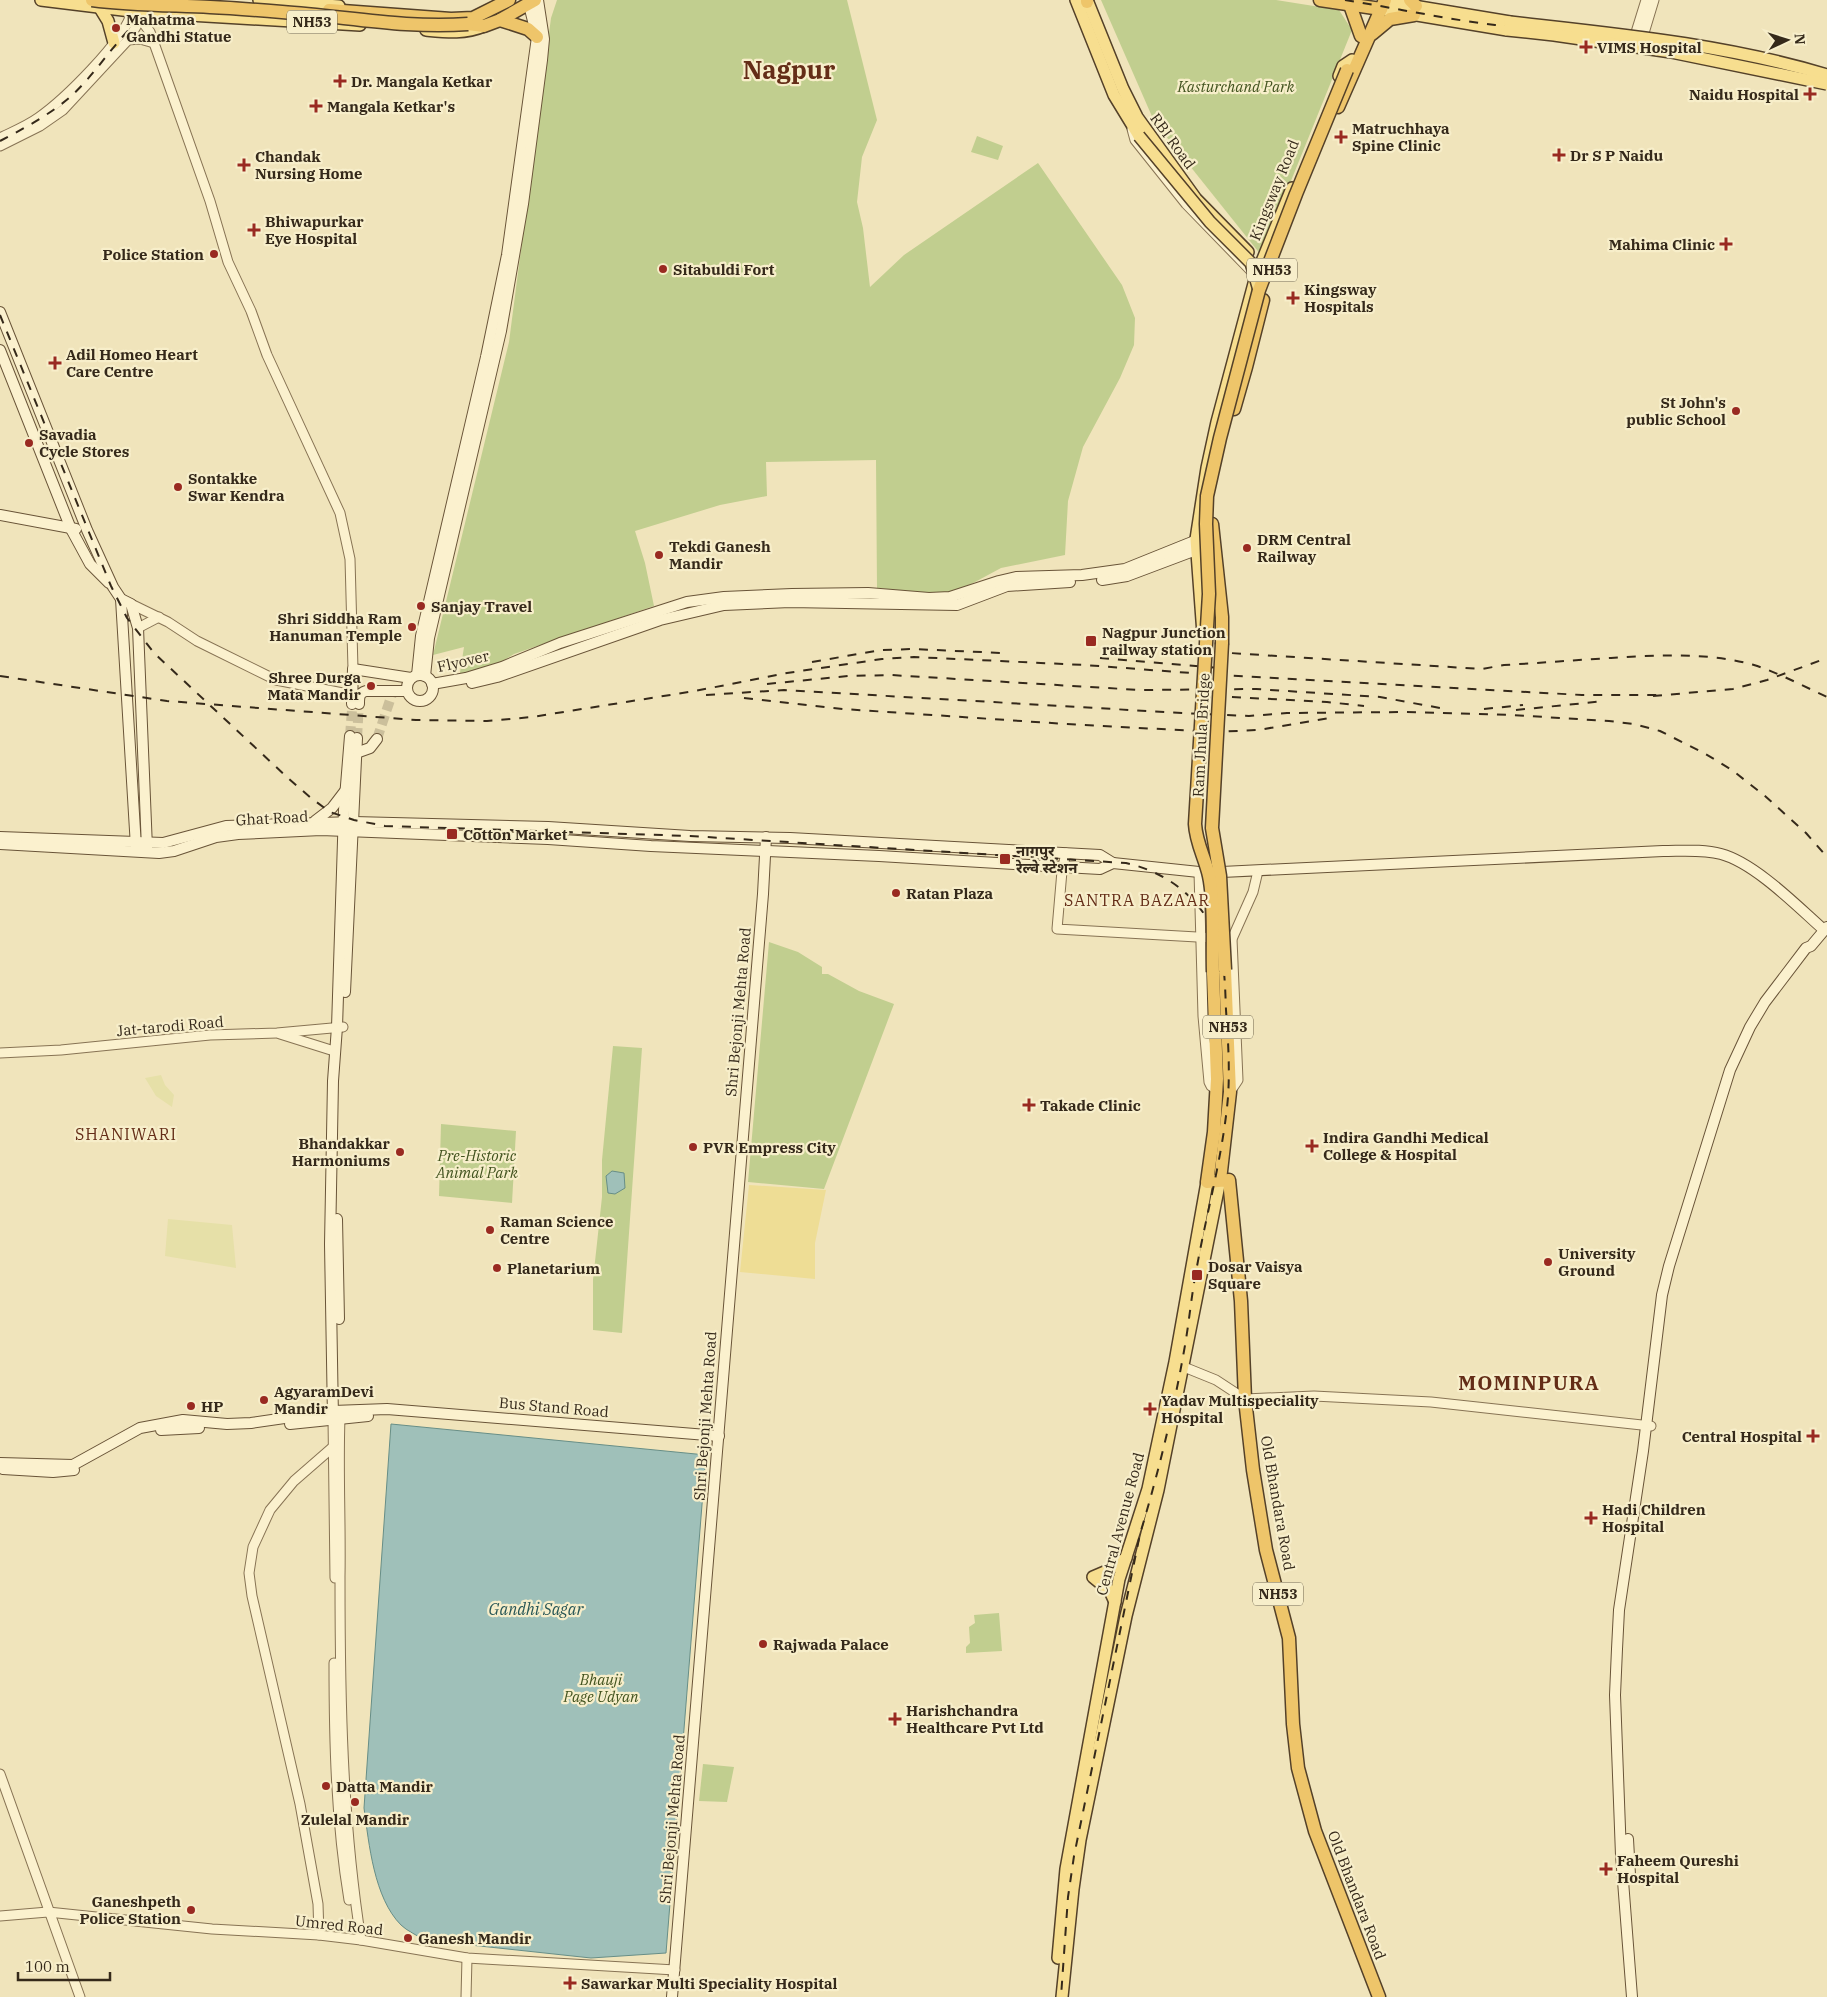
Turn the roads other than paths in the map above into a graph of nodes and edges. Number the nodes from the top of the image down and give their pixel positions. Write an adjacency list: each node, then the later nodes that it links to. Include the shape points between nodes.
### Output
1 (41, 0): 11 (main road)
2 (166, 0): 17 (highway)
3 (259, 0): 15 (main road, NH53, via 432,13)
4 (509, 0): 15 (highway, NH53)
5 (1320, 0): 12 (highway)
6 (1646, 0): 21 (street)
7 (1654, 0): 21 (street)
8 (533, 1): 16 (highway, NH53); 22 (main road); 29 (main road, via 544,39)
9 (1084, 1): 31 (main road, via 1114,94); 34 (main road, RBI Road, via 1137,117 1196,198)
10 (1381, 3): 12 (highway); 13 (main road); 20 (highway, Kingsway Road / NH53)
11 (96, 4): 14 (main road); 17 (highway, bridge, via 210,7 451,26); 24 (main road, via 108,21)
12 (1350, 5): 20 (highway)
13 (1414, 7): 19 (main road); 20 (highway)
14 (139, 10): 18 (main road, NH53, via 454,32 472,31); 23 (street); 24 (street); 25 (street)
15 (485, 12): 17 (highway)
16 (500, 20): 18 (highway, NH53); 22 (highway, via 528,29)
17 (470, 21): 18 (highway)
18 (484, 26)
19 (1509, 26): 21 (main road, via 1519,20); 26 (main road, via 1517,35); 28 (main road, bridge, via 1720,50); 30 (main road, bridge, via 1680,54)
20 (1366, 36): 27 (highway, Kingsway Road / NH53); 35 (highway, NH53)
21 (1639, 36): 26 (street); 28 (main road, via 1716,47)
22 (536, 37): 29 (main road)
23 (128, 40): 25 (street); 33 (street, via 63,110)
24 (114, 43): 32 (street, via 51,109)
25 (154, 43): 49 (street, via 228,262 340,513 350,558)
26 (1634, 50): 30 (main road)
27 (1350, 65): 34 (main road, Kingsway Road, via 1343,66); 35 (highway, bridge, via 1296,194)
28 (1827, 74)
29 (534, 83): 51 (main road, via 507,255 421,636)
30 (1827, 85)
31 (1131, 125): 34 (street, via 1135,140 1186,204); 35 (main road, bridge)
32 (0, 138)
33 (0, 146)
34 (1258, 270): 35 (main road, RBI Road); 41 (main road, Kingsway Road, via 1215,432)
35 (1265, 283): 42 (highway, NH53, via 1213,497); 48 (highway, Ram Jhula Bridge, bridge, via 1220,438 1207,496)
36 (0, 312): 40 (main road)
37 (0, 350): 39 (main road)
38 (0, 515): 39 (main road)
39 (71, 529): 40 (main road); 43 (main road, via 90,564)
40 (87, 530): 43 (main road)
41 (1194, 546): 42 (main road); 48 (main road, Kingsway Road, bridge, via 1202,632); 51 (main road, Flyover, via 1125,569 1016,577 950,597 811,593 687,602 560,643 466,678); 51 (main road, via 1119,578 1007,586 956,605 790,602 724,605 660,620 498,677 447,688)
42 (1214, 546): 81 (highway, Ram Jhula Bridge, bridge, via 1222,643 1212,828 1220,876)
43 (113, 587): 44 (main road)
44 (121, 599): 45 (main road); 61 (main road)
45 (131, 604): 46 (street); 47 (main road)
46 (159, 617): 47 (street); 54 (street, via 197,641 276,680)
47 (138, 628): 61 (main road)
48 (1207, 646): 81 (highway, Ram Jhula Bridge, bridge, via 1195,824 1210,883)
49 (353, 669): 50 (main road); 54 (main road)
50 (395, 674): 51 (main road); 52 (main road)
51 (426, 681): 53 (main road, via 407,684); 53 (main road, via 428,697 412,698)
52 (393, 691): 53 (main road); 54 (main road, via 366,690)
53 (407, 691)
54 (356, 700)
55 (377, 739): 56 (main road, via 370,748)
56 (356, 753): 57 (main road, via 353,737); 60 (main road)
57 (346, 791): 58 (main road, via 322,818); 60 (main road)
58 (314, 822): 60 (main road, Ghat Road); 68 (main road, Ghat Road, via 226,826)
59 (475, 825): 62 (main road, Ghat Road); 63 (main road, Ghat Road); 64 (main road)
60 (349, 826): 62 (main road, Ghat Road); 70 (main road, Ghat Road, via 216,837 174,851 147,854); 82 (main road)
61 (142, 828): 67 (main road); 68 (main road); 70 (main road)
62 (443, 830): 64 (main road, Ghat Road)
63 (678, 834): 66 (main road, Ghat Road); 71 (main road)
64 (474, 836): 71 (main road, Ghat Road)
65 (0, 837): 67 (main road, Ghat Road)
66 (766, 837): 72 (main road, Shri Bejonji Mehta Road); 73 (main road, Ghat Road)
67 (126, 842): 70 (main road, Ghat Road)
68 (163, 843): 70 (main road, Ghat Road)
69 (0, 844): 70 (main road, Ghat Road)
70 (140, 846)
71 (677, 848): 72 (main road, Ghat Road)
72 (765, 852): 75 (main road, Ghat Road); 94 (main road, Shri Bejonji Mehta Road)
73 (1066, 853): 74 (main road, Ghat Road, via 1100,855); 75 (street)
74 (1113, 864): 75 (main road, Ghat Road, via 1100,869); 77 (main road)
75 (1064, 867): 79 (street, via 1057,929)
76 (1258, 871): 77 (main road); 78 (main road, via 1702,851 1722,854 1746,866); 80 (street)
77 (1199, 872): 79 (street)
78 (1826, 928): 92 (main road, via 1754,1031 1718,1121 1670,1283)
79 (1200, 937): 80 (street); 86 (street, via 1208,1075 1211,1086)
80 (1232, 939): 87 (street, via 1238,1080)
81 (1219, 971): 86 (highway, NH53); 87 (highway, NH53)
82 (340, 1027): 83 (street, Jat-tarodi Road); 84 (main road); 91 (main road)
83 (277, 1033): 84 (street); 85 (street, Jat-tarodi Road, via 210,1035)
84 (334, 1051): 91 (main road, via 330,1244)
85 (0, 1053)
86 (1217, 1085): 88 (highway, Central Avenue Road, via 1214,1132)
87 (1231, 1087): 88 (highway, NH53)
88 (1219, 1180): 89 (main road, Central Avenue Road); 90 (highway, Old Bhandara Road / NH53, via 1241,1301)
89 (1178, 1364): 90 (street, via 1216,1380); 98 (main road, Central Avenue Road, via 1148,1488); 111 (main road, Central Avenue Road, via 1158,1490 1126,1616 1080,1840)
90 (1245, 1399): 92 (street, via 1314,1396 1431,1402); 112 (highway, Old Bhandara Road / NH53, via 1266,1550 1289,1638 1298,1768 1315,1831)
91 (337, 1414): 93 (main road); 94 (main road, Bus Stand Road, via 387,1409); 95 (street)
92 (1648, 1425): 113 (main road, via 1619,1610 1615,1695 1621,1855); 114 (main road, via 1625,1602 1622,1696 1628,1855)
93 (226, 1427): 96 (main road, via 183,1420 140,1428 74,1464); 97 (main road, via 148,1431 77,1470)
94 (718, 1436): 106 (main road, Shri Bejonji Mehta Road)
95 (337, 1450): 103 (street, via 294,1481 270,1510 253,1547 249,1573 300,1804 318,1904); 104 (street, via 344,1787)
96 (0, 1463)
97 (0, 1469)
98 (1126, 1558): 99 (main road, Central Avenue Road); 99 (main road, via 1093,1577 1110,1591)
99 (1115, 1602): 110 (main road, Central Avenue Road, via 1063,1889)
100 (0, 1774): 101 (street)
101 (48, 1912): 102 (street, Umred Road); 103 (street, Umred Road, via 212,1929); 107 (street)
102 (0, 1916)
103 (320, 1935): 104 (street, Umred Road)
104 (359, 1940): 105 (street, Umred Road)
105 (467, 1958): 106 (street, Umred Road); 108 (street)
106 (675, 1970): 109 (main road, Shri Bejonji Mehta Road)
107 (80, 1997)
108 (466, 1997)
109 (672, 1997)
110 (1055, 1997)
111 (1062, 1997)
112 (1379, 1997)
113 (1632, 1997)
114 (1639, 1997)

